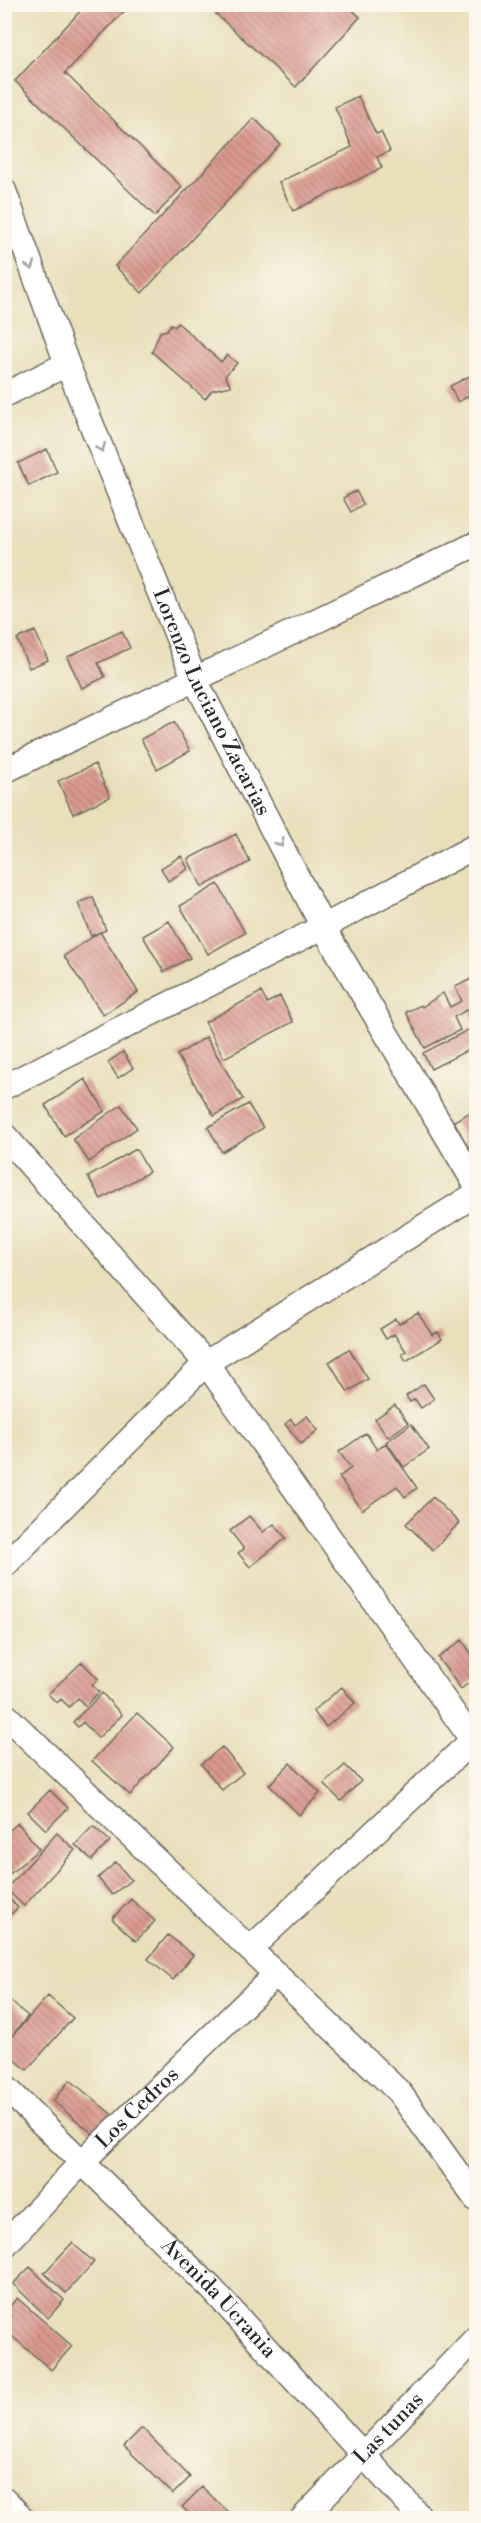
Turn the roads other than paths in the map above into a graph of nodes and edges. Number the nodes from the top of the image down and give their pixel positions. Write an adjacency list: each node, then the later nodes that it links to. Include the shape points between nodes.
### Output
1 (4, 191): 2 (street, Lorenzo Luciano Zacarias, one-way to 2)
2 (67, 364): 3 (street); 5 (street, Lorenzo Luciano Zacarias, one-way to 5)
3 (4, 395)
4 (477, 544): 5 (street)
5 (195, 680): 6 (street); 8 (street, Lorenzo Luciano Zacarias, one-way to 8)
6 (4, 771)
7 (477, 846): 8 (street)
8 (323, 927): 9 (street); 11 (street, Lorenzo Luciano Zacarias)
9 (4, 1086)
10 (4, 1135): 13 (street)
11 (477, 1185)
12 (477, 1194): 13 (street)
13 (206, 1363): 14 (street); 16 (street)
14 (4, 1566)
15 (4, 1714): 17 (street)
16 (476, 1740): 17 (street)
17 (250, 1949): 18 (street)
18 (276, 1974): 20 (street, Los Cedros); 21 (street, via 399,2092)
19 (4, 2086): 20 (street, Avenida Ucrania)
20 (82, 2162): 22 (street, Los Cedros); 24 (street, Avenida Ucrania, via 211,2288)
21 (477, 2199)
22 (4, 2247)
23 (477, 2338): 24 (street, Las tunas)
24 (363, 2455): 27 (street, Las tunas); 28 (street, Avenida Ucrania)
25 (4, 2499): 26 (street)
26 (22, 2518)
27 (303, 2518)
28 (421, 2518)

